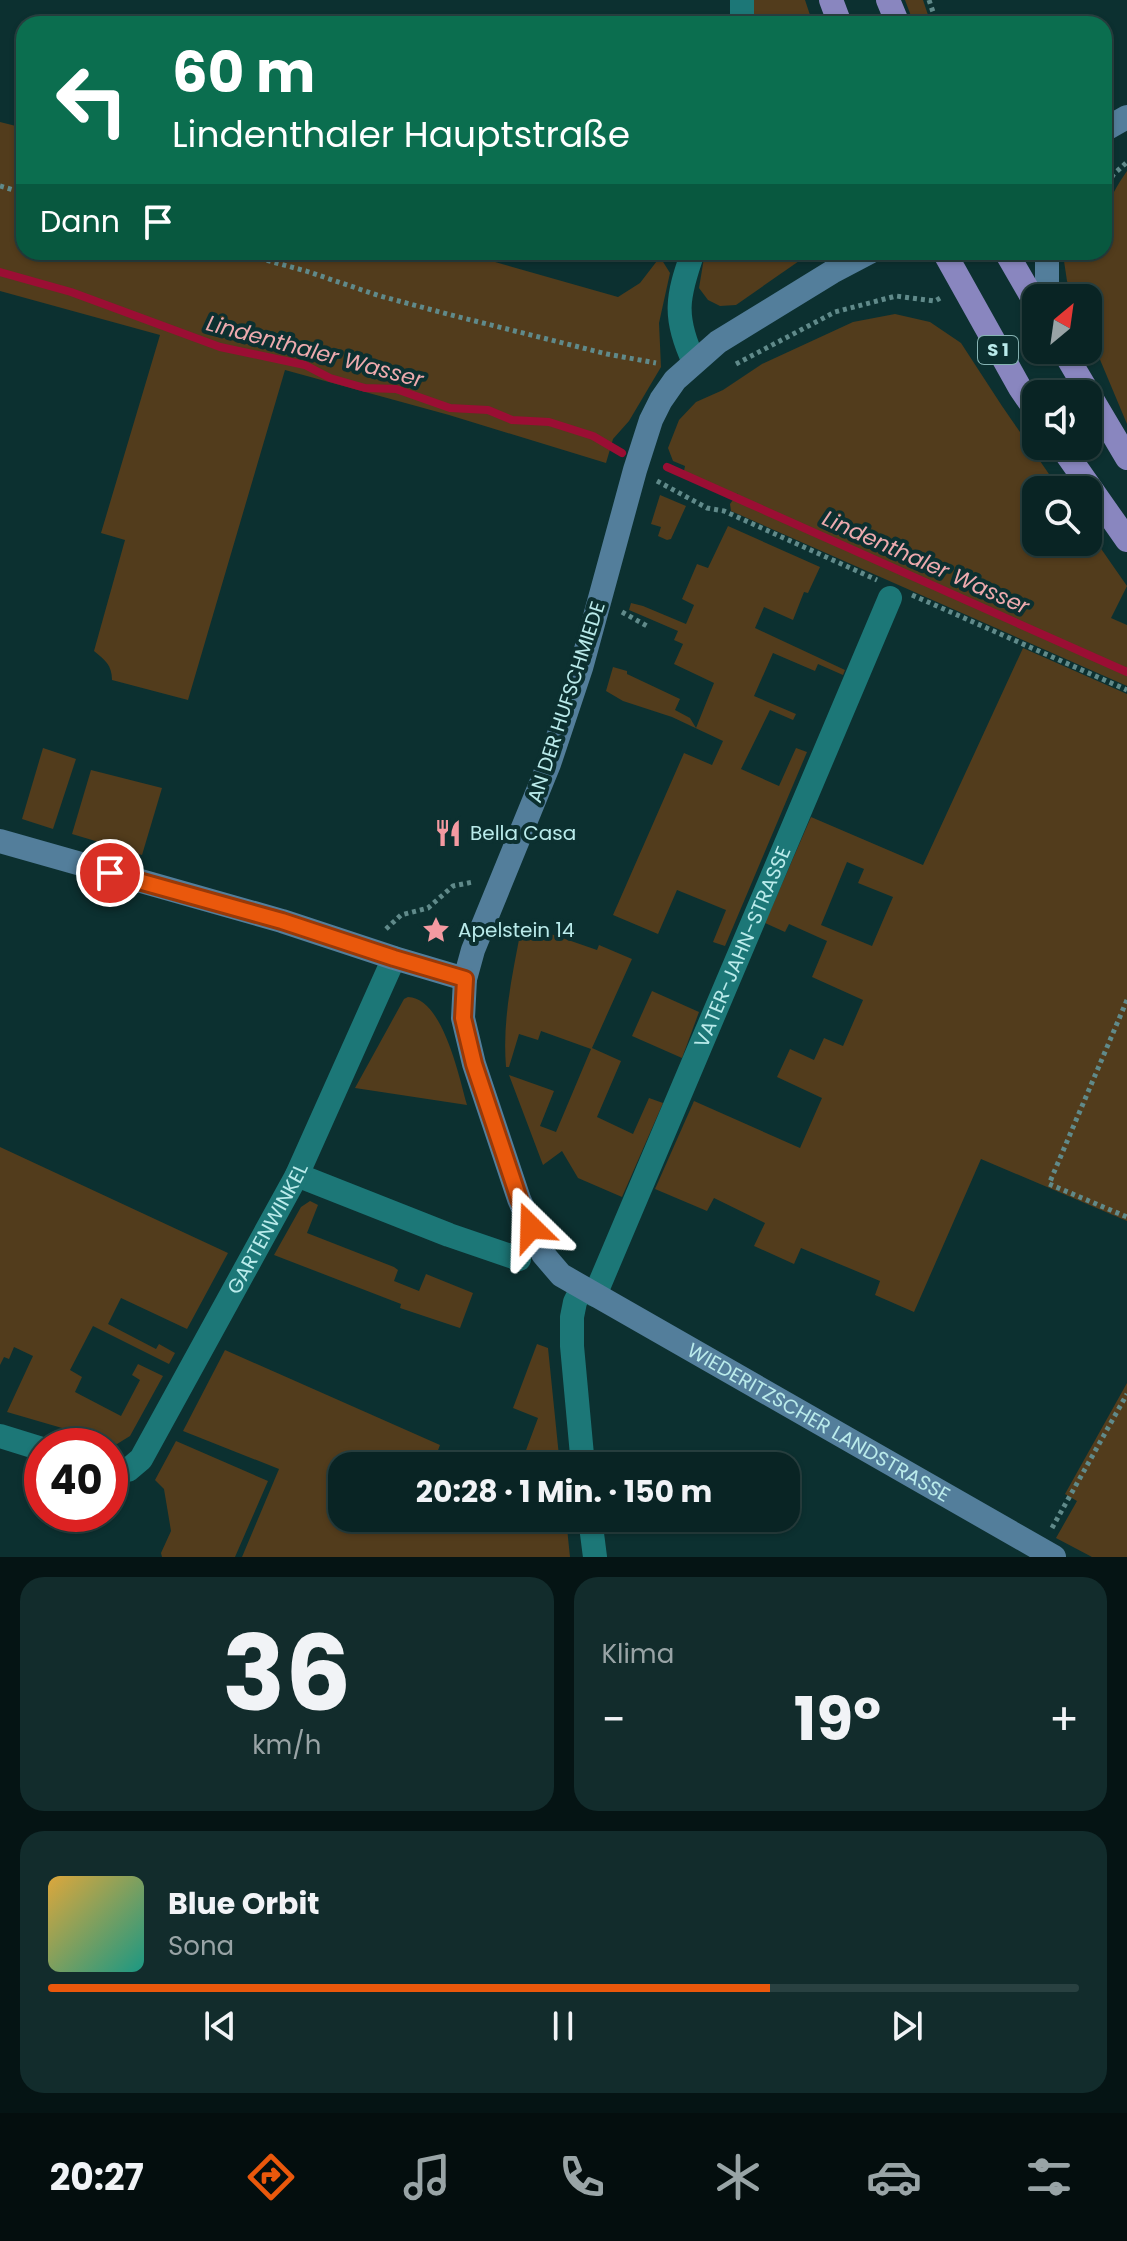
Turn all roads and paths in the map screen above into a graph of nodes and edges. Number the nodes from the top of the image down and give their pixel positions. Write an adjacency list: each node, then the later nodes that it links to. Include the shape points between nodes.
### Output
1 (1127, 162): 2 (path)
2 (1112, 177)
3 (265, 260): 12 (path, via 380,296 607,354 650,363)
4 (690, 260): 12 (street, via 681,284 679,323)
5 (948, 260): 15 (main road, S 1)
6 (1011, 260): 9 (main road)
7 (1047, 260): 10 (street)
8 (838, 262): 12 (street, AN DER HUFSCHMIEDE)
9 (1024, 284)
10 (1047, 284)
11 (896, 296): 14 (path, via 835,312)
12 (694, 362): 18 (street, AN DER HUFSCHMIEDE, via 661,400)
13 (1071, 364): 16 (main road)
14 (728, 368)
15 (1022, 391)
16 (1127, 458)
17 (1071, 460): 19 (main road)
18 (637, 462): 20 (path, via 707,508); 27 (street, AN DER HUFSCHMIEDE, via 581,668)
19 (1127, 540)
20 (873, 578)
21 (890, 598): 35 (street, VATER-JAHN-STRASSE)
22 (938, 607): 25 (path)
23 (621, 612): 24 (path)
24 (647, 626)
25 (1127, 690)
26 (0, 841): 28 (street)
27 (503, 875): 28 (path, via 453,886 428,908 401,915); 30 (street, AN DER HUFSCHMIEDE)
28 (365, 948): 29 (street)
29 (394, 958): 30 (street); 32 (street, GARTENWINKEL)
30 (465, 979): 35 (street, AN DER HUFSCHMIEDE, via 463,1018 474,1064 519,1199 543,1254 561,1275)
31 (1127, 1000): 33 (path, via 1049,1184)
32 (297, 1175): 34 (street); 40 (street, GARTENWINKEL, via 141,1459)
33 (1127, 1217)
34 (519, 1259)
35 (588, 1291): 39 (street, via 575,1302 572,1317); 44 (street, WIEDERITZSCHER LANDSTRASSE)
36 (1127, 1394): 41 (path, via 1053,1529)
37 (0, 1436): 38 (street)
38 (24, 1443)
39 (582, 1452)
40 (128, 1470)
41 (1044, 1524)
42 (592, 1532): 43 (street)
43 (595, 1557)
44 (1054, 1557)

